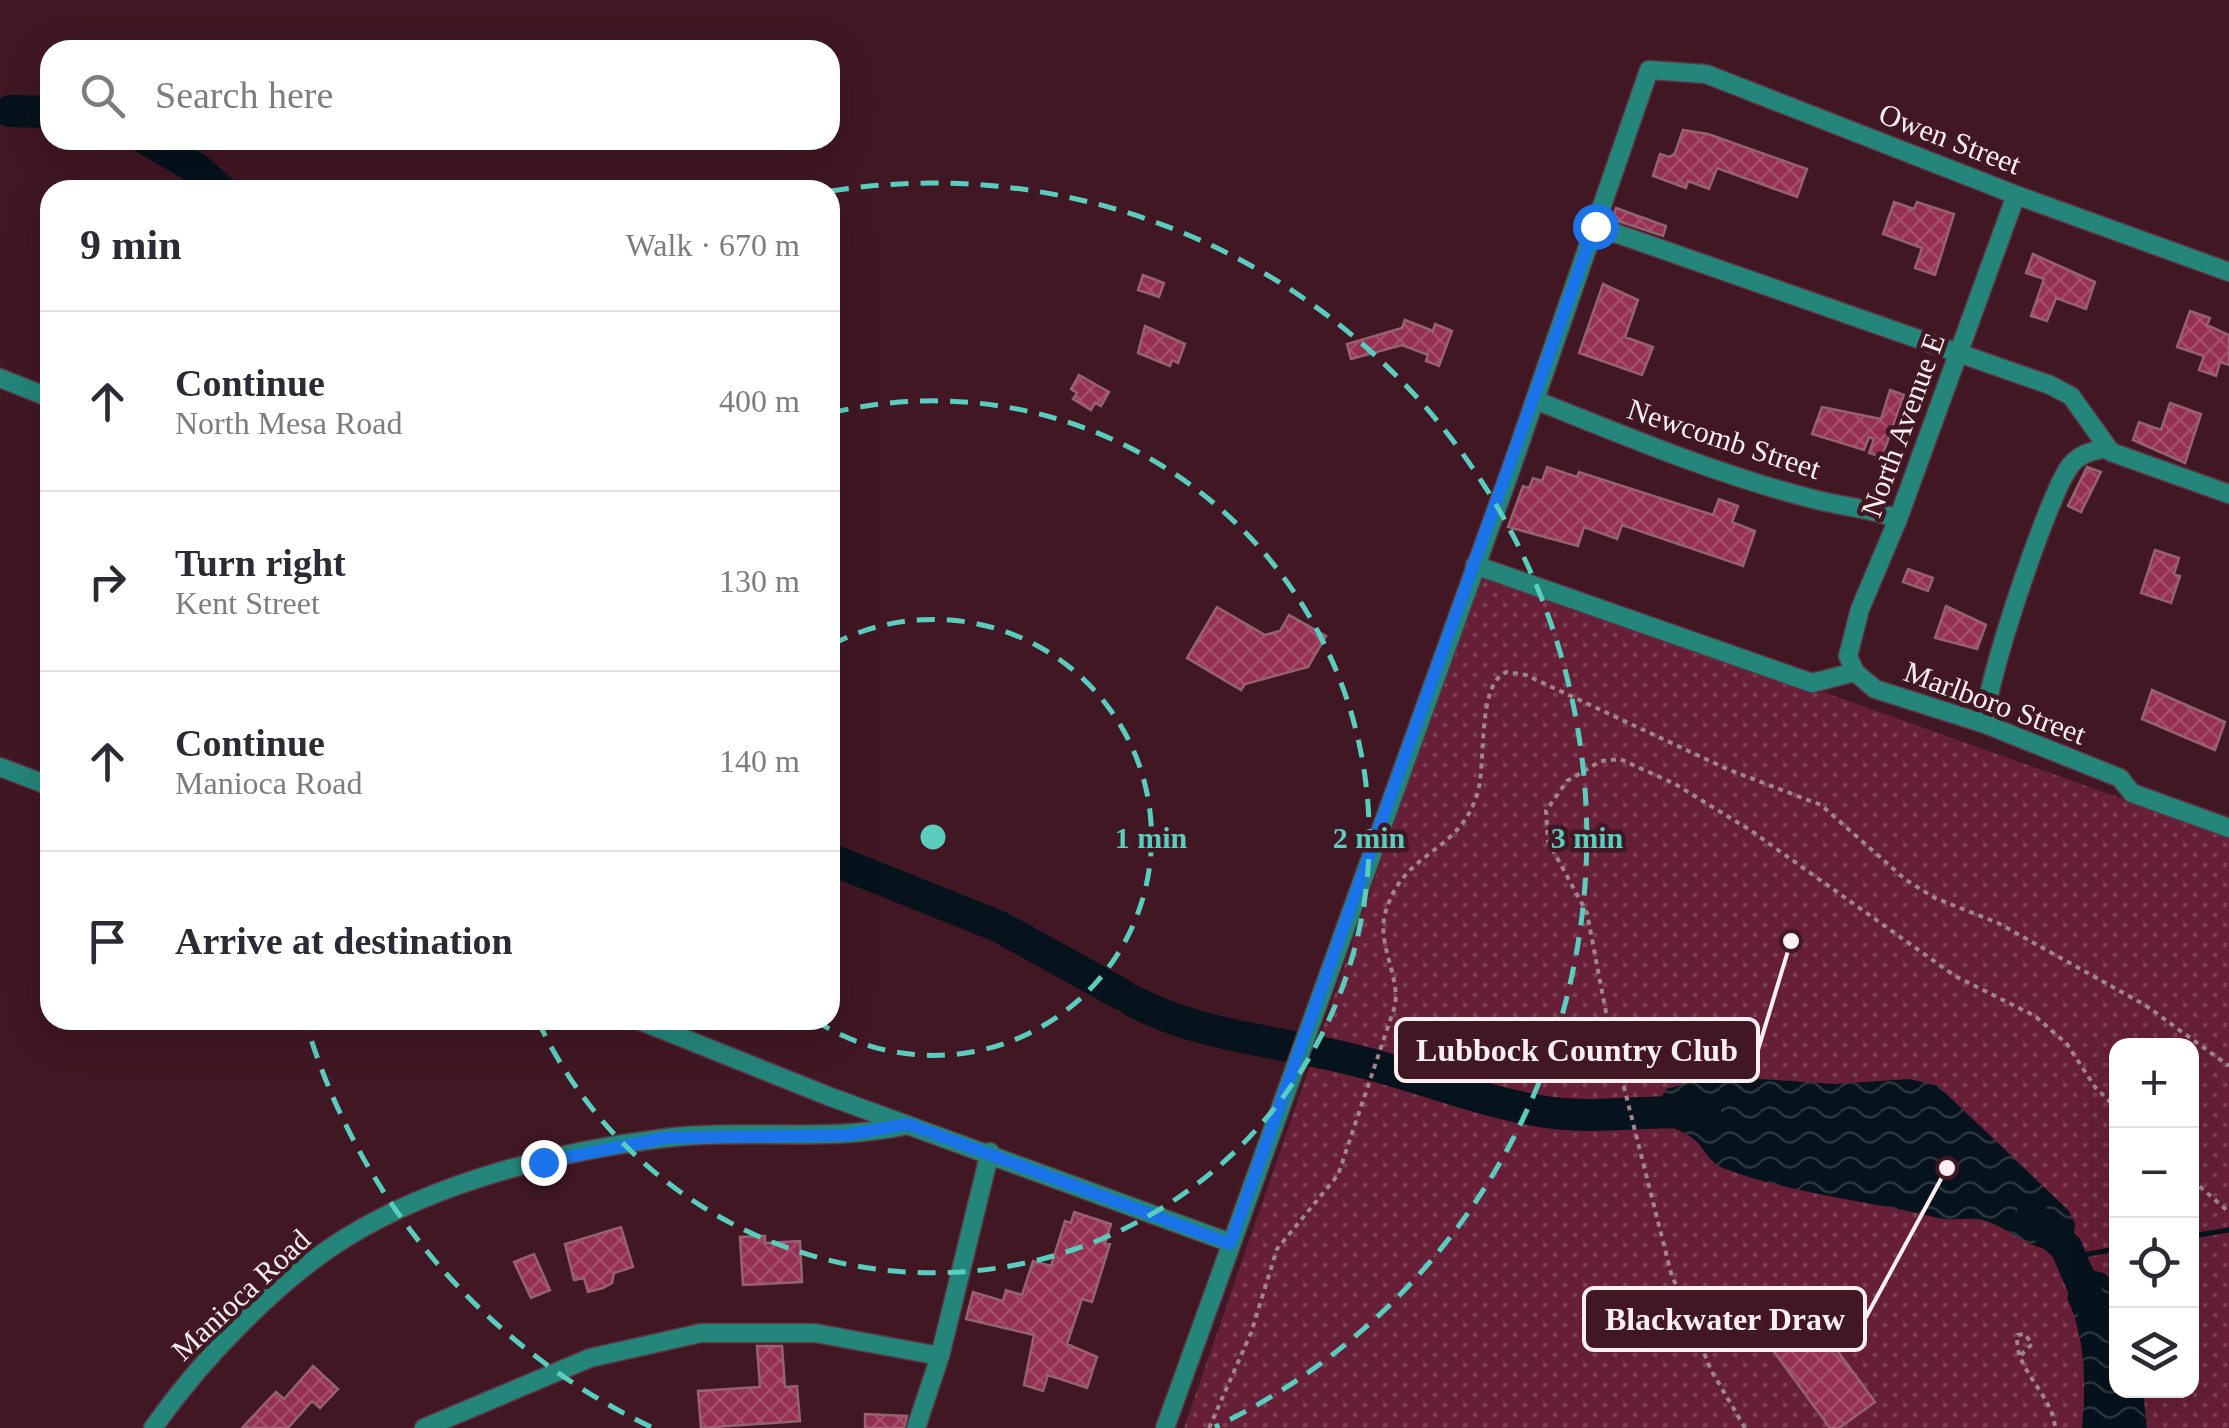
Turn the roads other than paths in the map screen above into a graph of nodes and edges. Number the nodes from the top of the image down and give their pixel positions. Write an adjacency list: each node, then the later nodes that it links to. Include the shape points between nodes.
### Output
1 (2016, 195): 2 (street, Owen Street, via 1706,74 1648,70); 3 (street, Owen Street); 4 (street, North Avenue E)
2 (1595, 226): 4 (street); 7 (street)
3 (2229, 272)
4 (1958, 353): 8 (street, via 2071,396); 10 (street, North Avenue E)
5 (0, 378): 6 (street)
6 (40, 394)
7 (1535, 400): 10 (street, Newcomb Street, via 1693,462); 11 (street)
8 (2107, 448): 9 (street); 13 (street, via 2080,456 2068,468 1989,684)
9 (2229, 494)
10 (1898, 518): 12 (street, North Avenue E, via 1849,644)
11 (1476, 565): 12 (street, via 1812,684); 20 (street)
12 (1856, 672): 13 (street, Marlboro Street, via 1875,688)
13 (1985, 724): 16 (street, Marlboro Street, via 2120,778 2132,793)
14 (0, 766): 15 (street)
15 (40, 782)
16 (2229, 828)
17 (664, 1030): 18 (street)
18 (908, 1124): 19 (street); 22 (street, Manioca Road, via 847,1135 665,1138 543,1162 433,1196 346,1237 310,1265 202,1367)
19 (990, 1152): 20 (street); 21 (street)
20 (1230, 1244): 25 (street)
21 (940, 1356): 23 (street, via 815,1334 701,1334 590,1358); 24 (street)
22 (153, 1428)
23 (424, 1428)
24 (916, 1428)
25 (1165, 1428)

